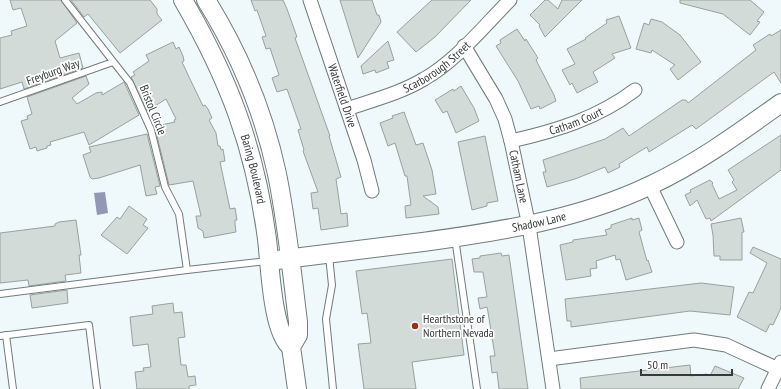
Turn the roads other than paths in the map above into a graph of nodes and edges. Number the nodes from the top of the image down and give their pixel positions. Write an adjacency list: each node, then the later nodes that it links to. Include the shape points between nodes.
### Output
1 (65, 0): 7 (lane, Bristol Circle)
2 (183, 0): 20 (main road, Baring Boulevard, via 218,63 244,129 260,196)
3 (206, 0): 19 (main road, Baring Boulevard, via 240,63 266,130 277,174)
4 (310, 0): 11 (street, Waterfield Drive)
5 (510, 0): 6 (street, Scarborough Street)
6 (464, 46): 11 (street, Scarborough Street, via 424,80 406,89); 12 (street, Catham Lane, via 496,99)
7 (113, 62): 9 (lane, Freyburg Way); 21 (lane, Bristol Circle, via 130,83 151,130 164,187 179,214)
8 (635, 90): 12 (street, Catham Court, via 603,111 578,123)
9 (0, 102)
10 (781, 103): 13 (main road, Shadow Lane, via 721,146)
11 (347, 109): 14 (street, Waterfield Drive)
12 (511, 141): 15 (street, Catham Lane)
13 (650, 186): 15 (main road, Shadow Lane, via 604,205); 17 (street)
14 (372, 191)
15 (529, 226): 16 (main road, Shadow Lane); 25 (street, Catham Lane)
16 (455, 238): 18 (main road, Shadow Lane); 31 (lane)
17 (677, 242)
18 (329, 254): 19 (main road, Shadow Lane); 30 (lane, via 332,285 326,320)
19 (290, 258): 20 (main road, Shadow Lane); 24 (main road, Baring Boulevard, via 298,322 298,335)
20 (269, 261): 21 (lane); 24 (main road, Baring Boulevard, via 277,321 285,342)
21 (187, 270): 22 (lane)
22 (0, 294)
23 (3, 335): 27 (lane); 28 (lane, via 89,325)
24 (291, 346): 29 (main road, Baring Boulevard)
25 (549, 359): 26 (street, via 694,340 726,345); 32 (street, Catham Lane)
26 (779, 366): 33 (street)
27 (13, 389)
28 (97, 389)
29 (297, 389)
30 (333, 389)
31 (477, 389)
32 (553, 389)
33 (768, 389)

